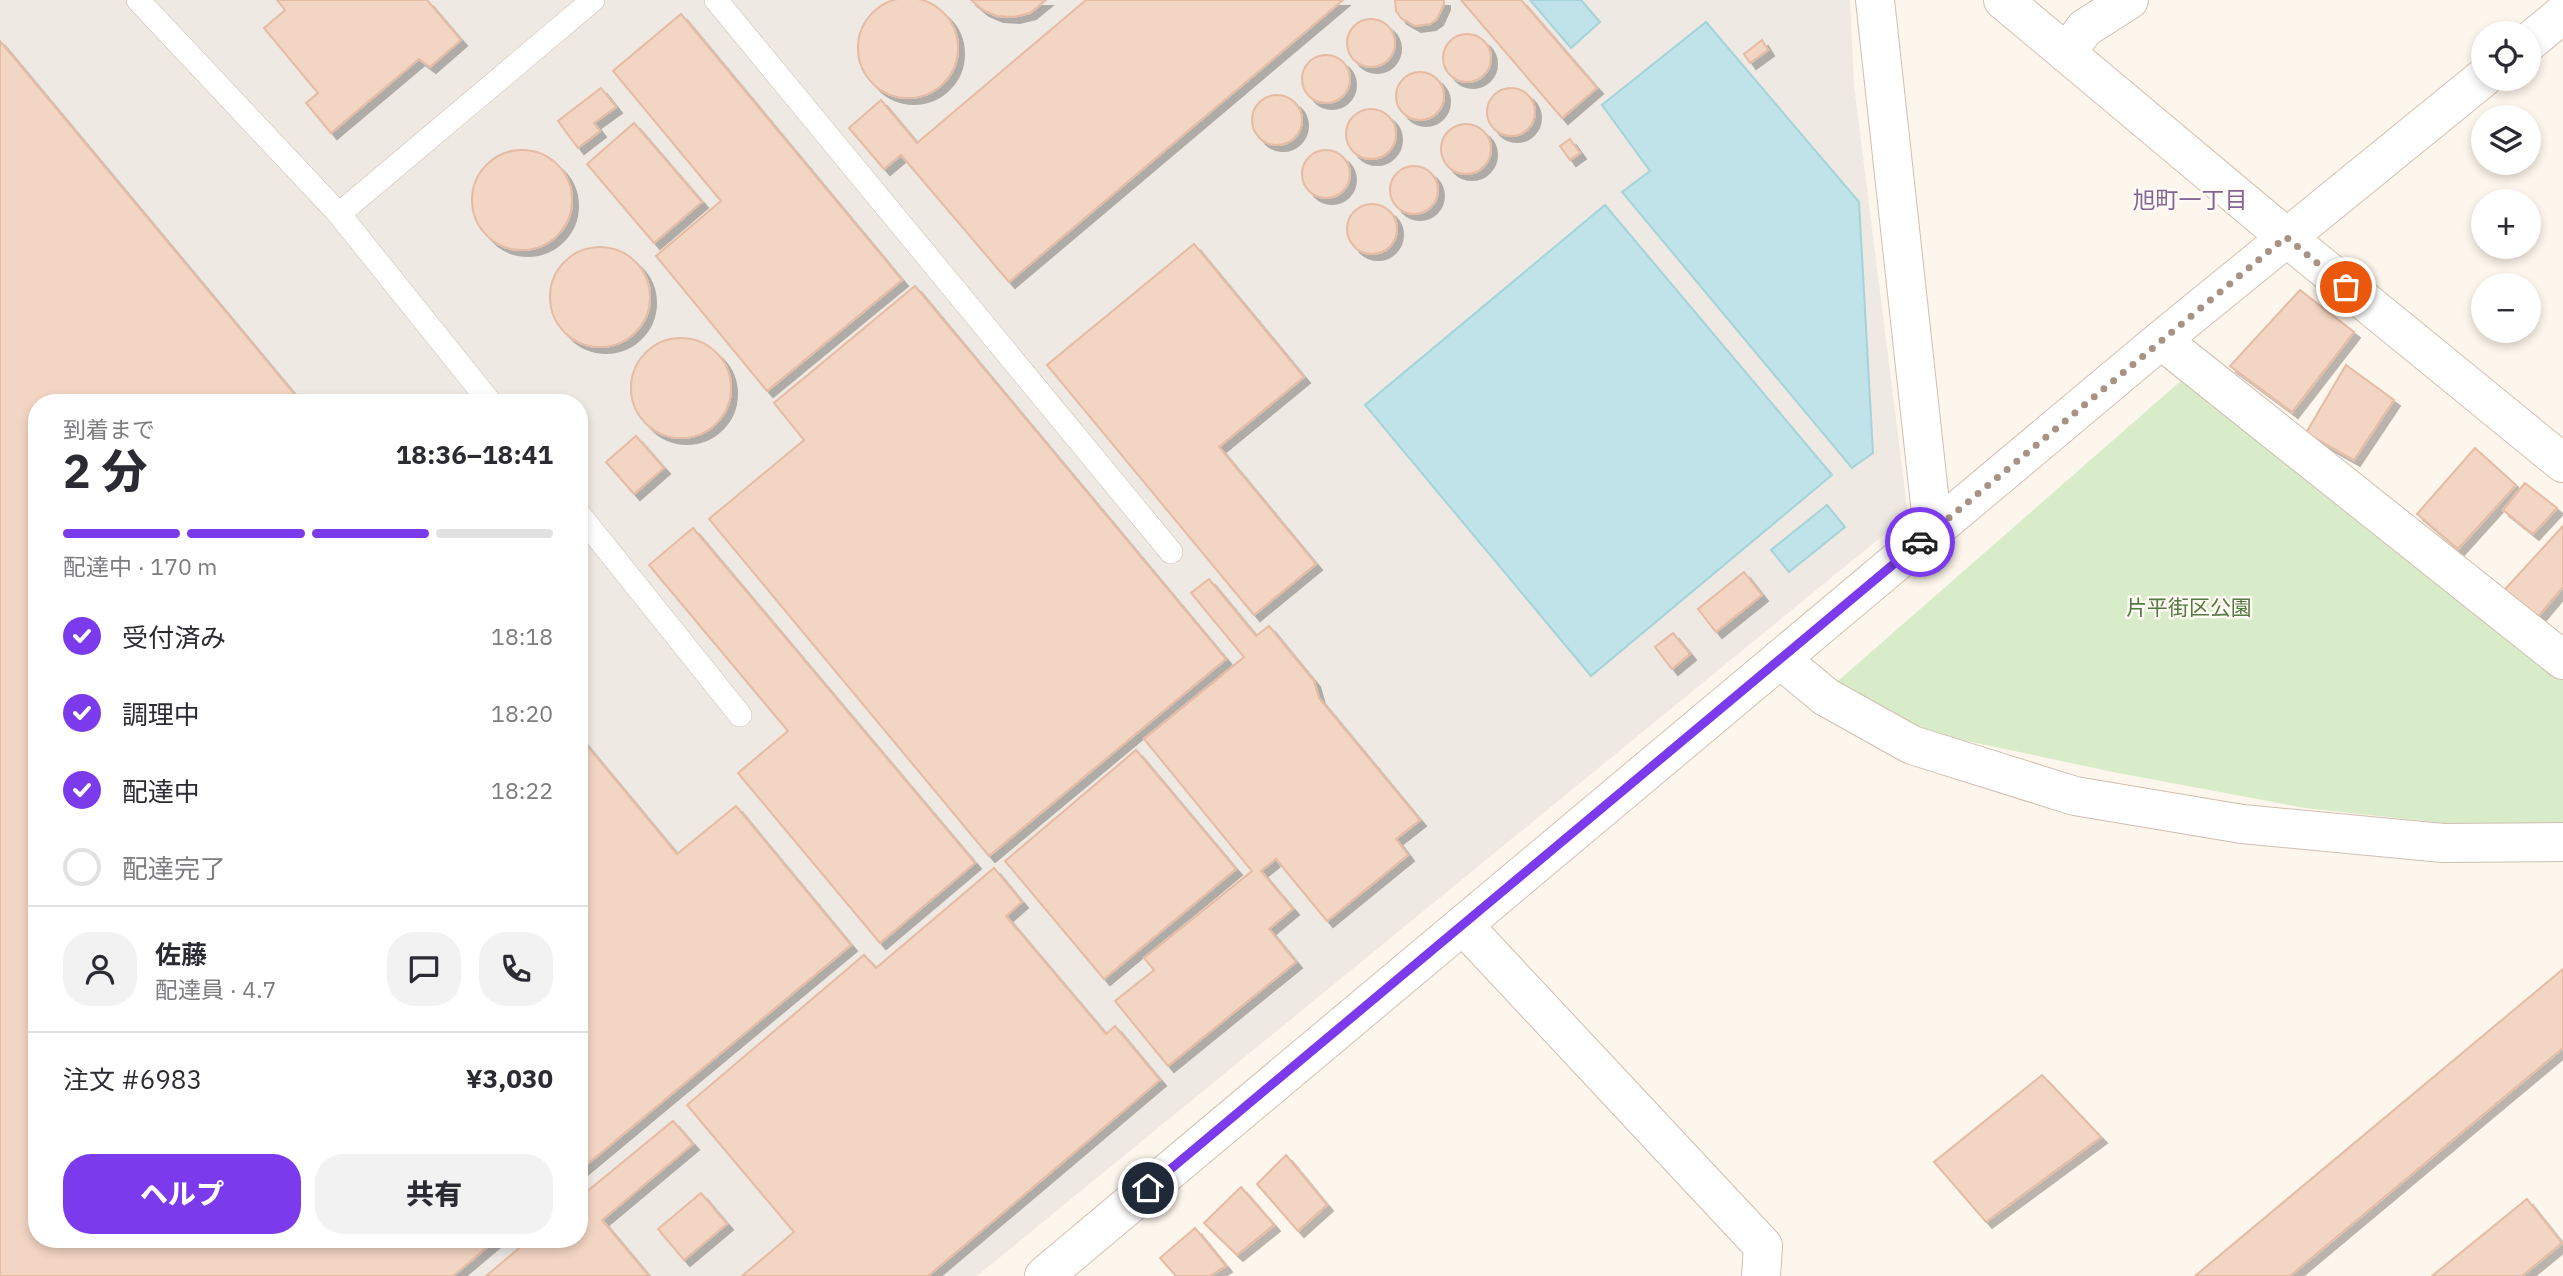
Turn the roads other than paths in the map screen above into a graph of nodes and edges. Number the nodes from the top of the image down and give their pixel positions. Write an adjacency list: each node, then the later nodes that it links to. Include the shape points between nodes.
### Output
1 (138, 0): 11 (lane)
2 (593, 0): 11 (lane)
3 (716, 0): 18 (lane)
4 (1875, 0): 17 (street)
5 (2003, 0): 9 (street)
6 (2129, 0): 9 (street, via 2085,28)
7 (2563, 14): 8 (street)
8 (2541, 32)
9 (2066, 53): 12 (street)
10 (2471, 88): 12 (street)
11 (339, 214): 14 (lane)
12 (2286, 237): 13 (street); 15 (street)
13 (2161, 340): 17 (street); 20 (street)
14 (483, 394)
15 (2563, 463)
16 (588, 525): 21 (lane)
17 (1933, 531): 19 (street)
18 (1171, 552)
19 (1780, 659): 22 (street, via 1826,696 1912,745 2075,796 2242,824 2443,843); 23 (street)
20 (2563, 660)
21 (740, 715)
22 (2563, 842)
23 (1463, 925): 24 (street); 25 (street, via 1763,1246)
24 (1044, 1276)
25 (1761, 1276)

